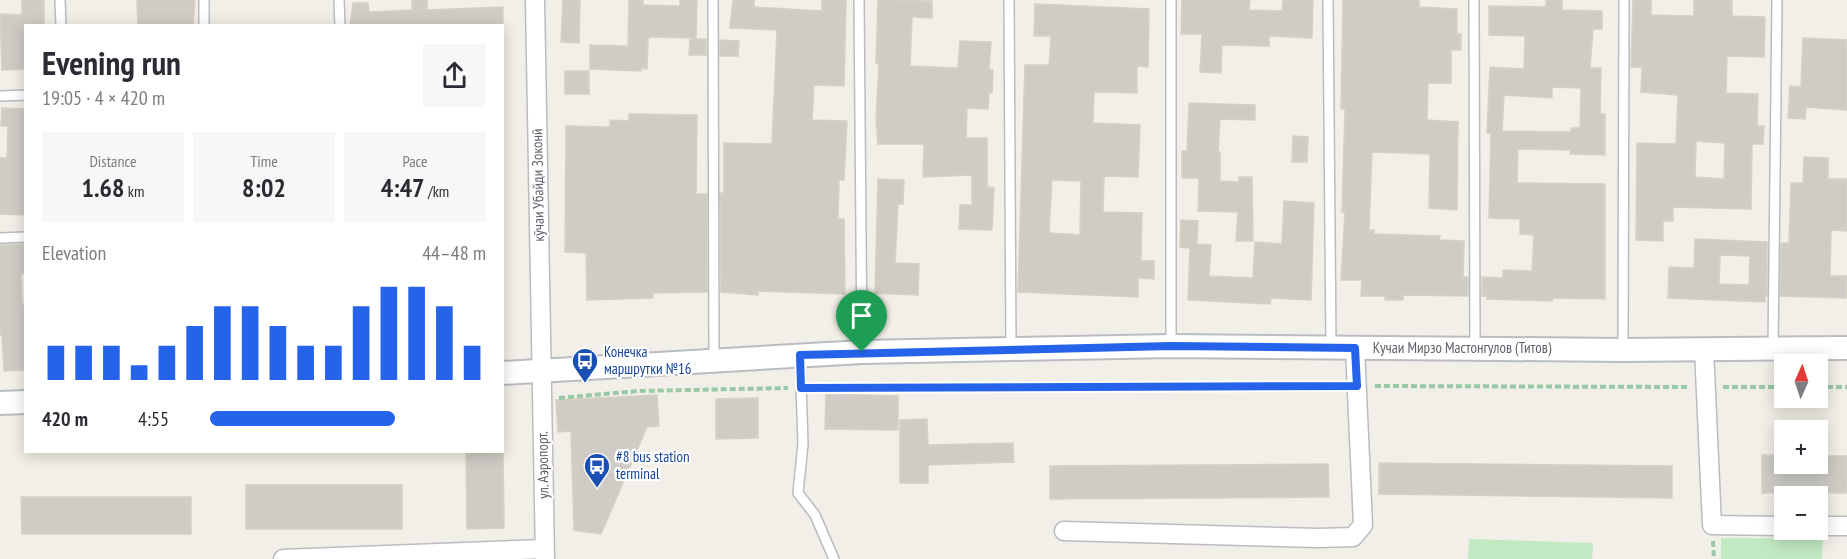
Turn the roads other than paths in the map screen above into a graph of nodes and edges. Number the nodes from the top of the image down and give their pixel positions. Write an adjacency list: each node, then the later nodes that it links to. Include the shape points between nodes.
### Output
1 (60, 0): 13 (lane)
2 (204, 0): 14 (lane)
3 (339, 0): 15 (lane)
4 (535, 0): 32 (street, кӯчаи Убайди Зоконӣ)
5 (713, 0): 31 (lane)
6 (860, 0): 29 (lane)
7 (1009, 0): 25 (lane)
8 (1171, 0): 20 (lane)
9 (1328, 0): 21 (lane)
10 (1474, 0): 23 (lane)
11 (1624, 0): 28 (lane)
12 (1777, 0): 27 (lane)
13 (61, 24)
14 (204, 24)
15 (340, 24)
16 (24, 95): 17 (lane)
17 (0, 96)
18 (24, 237): 19 (lane)
19 (0, 238)
20 (1171, 346): 21 (street, Кучаи Мирзо Мастонгулов (Титов)); 25 (street, Кучаи Мирзо Мастонгулов (Титов))
21 (1330, 348): 22 (street, Кучаи Мирзо Мастонгулов (Титов))
22 (1355, 348): 23 (street, Кучаи Мирзо Мастонгулов (Титов)); 39 (street, via 1363,525 1353,537)
23 (1475, 348): 28 (street, Кучаи Мирзо Мастонгулов (Титов))
24 (1847, 348): 27 (street, Кучаи Мирзо Мастонгулов (Титов))
25 (1011, 349): 29 (street, Кучаи Мирзо Мастонгулов (Титов))
26 (1704, 349): 27 (street, Кучаи Мирзо Мастонгулов (Титов)); 28 (street, Кучаи Мирзо Мастонгулов (Титов)); 36 (street, via 1712,525)
27 (1773, 349)
28 (1623, 350)
29 (862, 352): 30 (street, Кучаи Мирзо Мастонгулов (Титов))
30 (800, 355): 31 (street, Кучаи Мирзо Мастонгулов (Титов)); 42 (lane, via 803,444 798,493 815,515)
31 (714, 359): 32 (street, Кучаи Мирзо Мастонгулов (Титов))
32 (541, 371): 33 (street, Кучаи Мирзо Мастонгулов (Титов)); 40 (street, ул. Аэропорт.)
33 (504, 374)
34 (24, 402): 35 (street)
35 (0, 403)
36 (1774, 526)
37 (1828, 526): 38 (street)
38 (1847, 526)
39 (1064, 531)
40 (545, 554): 41 (street)
41 (283, 559)
42 (834, 559)

